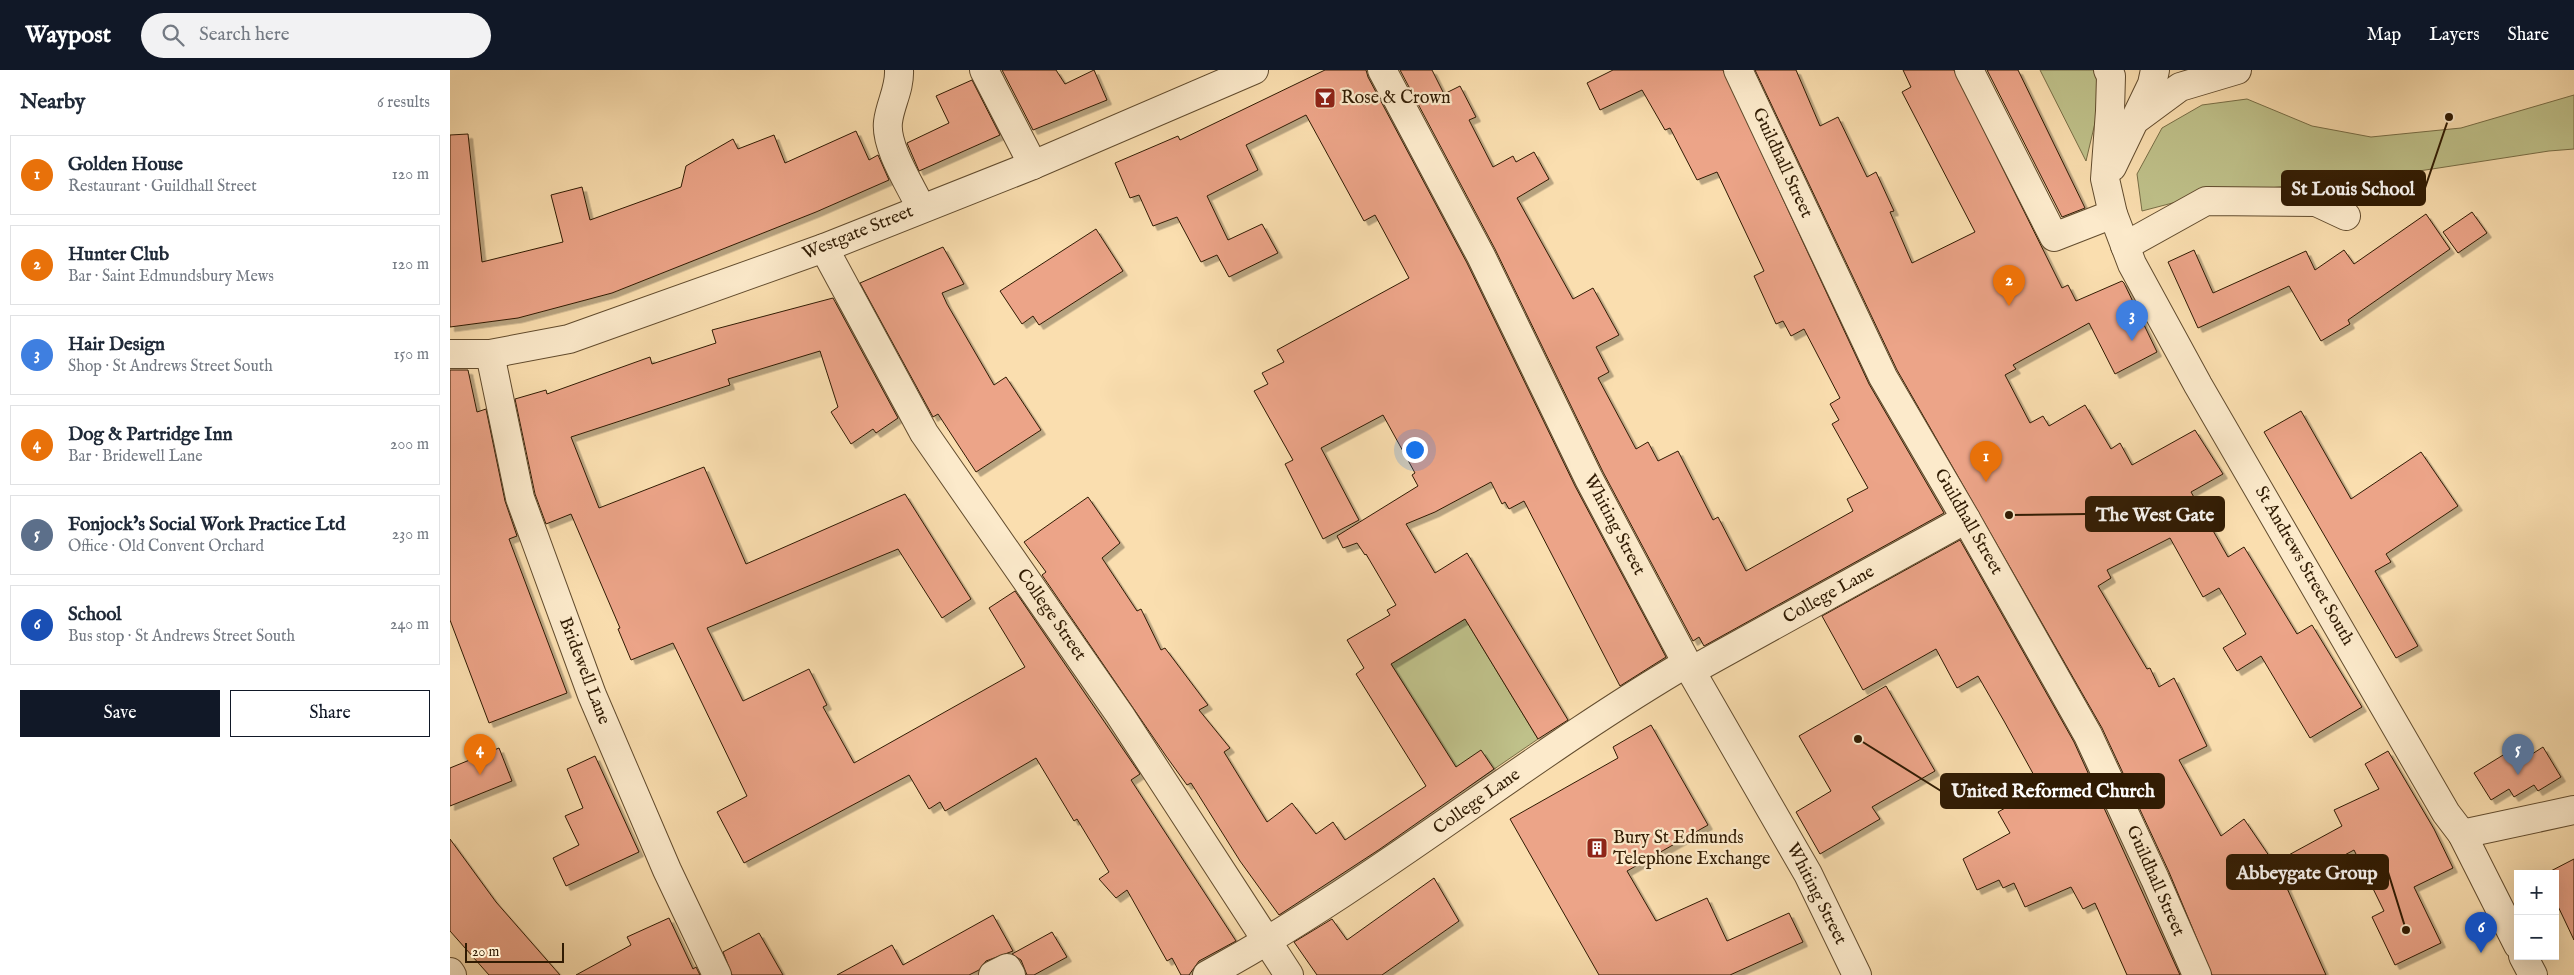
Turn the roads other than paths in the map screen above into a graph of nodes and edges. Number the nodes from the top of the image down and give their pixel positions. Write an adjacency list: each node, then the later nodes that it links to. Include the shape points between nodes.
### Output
1 (899, 70): 13 (street, via 900,80 888,124 892,148)
2 (984, 70): 11 (street)
3 (1254, 70): 11 (street, Westgate Street)
4 (1382, 70): 21 (street, Whiting Street, via 1481,256 1589,479)
5 (1738, 70): 20 (street, Guildhall Street, via 1883,377)
6 (1969, 70): 14 (street, via 2054,237)
7 (2108, 70): 12 (street, St Andrews Street South, via 2110,111)
8 (2155, 70): 10 (street, via 2152,84)
9 (2237, 70): 10 (street, via 2180,87)
10 (2134, 120): 12 (street)
11 (1033, 165): 13 (street, Westgate Street)
12 (2105, 179): 14 (street, St Andrews Street South)
13 (921, 208): 17 (street, Westgate Street)
14 (2113, 214): 16 (street, St Andrews Street South)
15 (2346, 216): 16 (street, via 2316,202 2206,200)
16 (2125, 246): 23 (street, St Andrews Street South, via 2198,385 2446,813)
17 (824, 248): 19 (street, Westgate Street, via 569,339); 25 (street, College Street, via 924,433 1120,714)
18 (450, 354): 19 (street, Westgate Street)
19 (490, 354): 28 (street, Bridewell Lane, via 520,498 588,686 667,870)
20 (1966, 519): 21 (street, College Lane); 33 (street, Guildhall Street, via 2088,735)
21 (1689, 667): 25 (street, College Lane, via 1652,683); 32 (street, Whiting Street, via 1808,874)
22 (2574, 810): 23 (street)
23 (2462, 834): 24 (street, St Andrews Street South)
24 (2514, 937)
25 (1268, 942): 27 (street, College Street); 31 (street, College Lane)
26 (2525, 960): 34 (street)
27 (1280, 972)
28 (718, 975)
29 (993, 975): 30 (street, via 1007,968)
30 (1011, 975)
31 (1206, 975)
32 (1857, 975)
33 (2197, 975)
34 (2533, 975)

